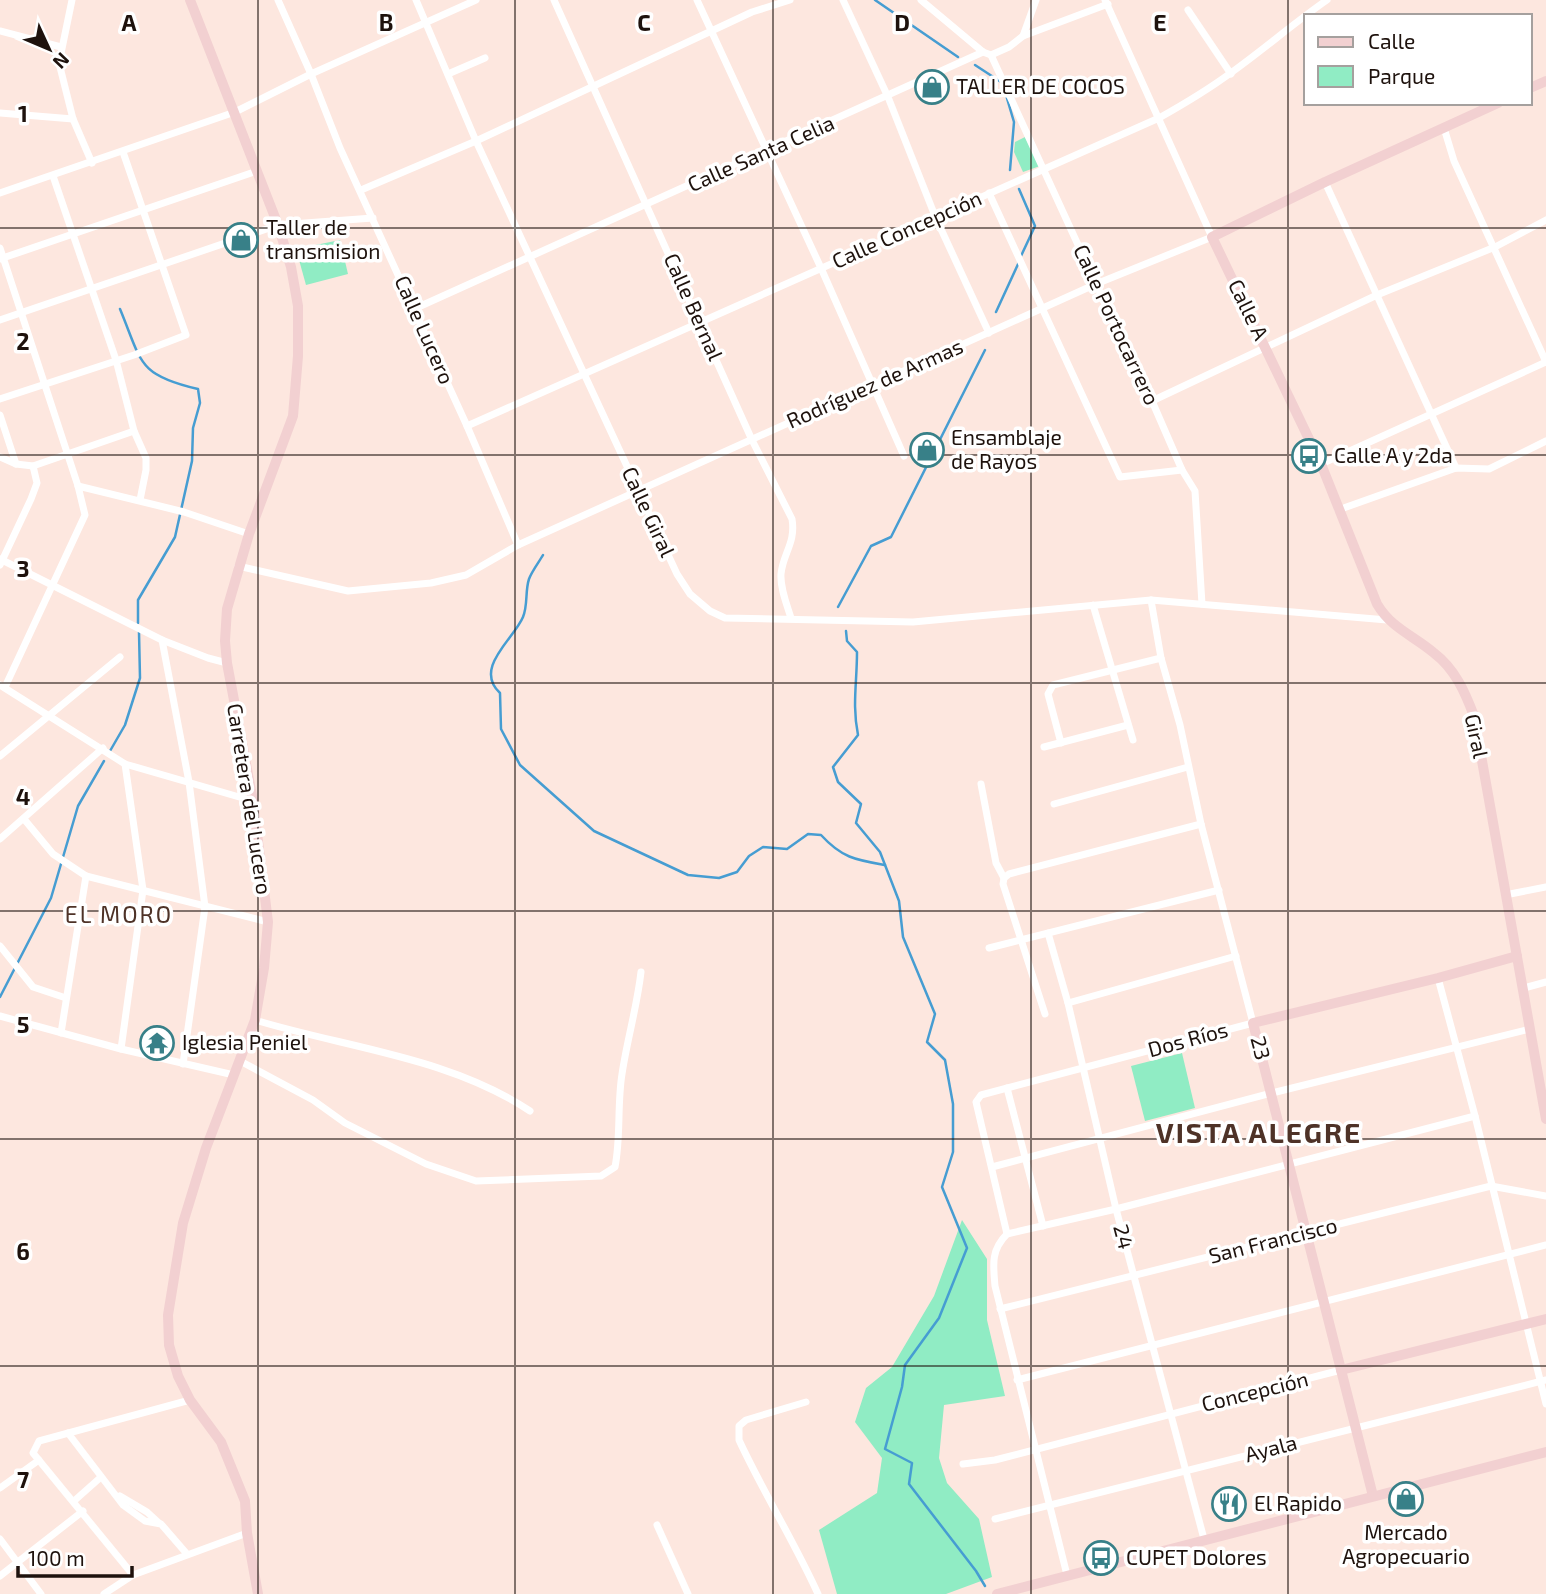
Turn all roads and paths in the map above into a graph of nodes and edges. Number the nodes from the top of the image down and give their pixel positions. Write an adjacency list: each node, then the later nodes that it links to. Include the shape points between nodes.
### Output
1 (72, 0): 21 (street)
2 (190, 0): 30 (street, Carretera del Lucero)
3 (278, 0): 24 (street, Calle Lucero)
4 (416, 0): 17 (street, Calle Giral)
5 (476, 0): 17 (street)
6 (554, 0): 27 (street, Calle Bernal)
7 (697, 0): 18 (street)
8 (790, 0): 18 (street)
9 (843, 0): 28 (street)
10 (921, 0): 22 (street)
11 (1327, 0): 15 (street, Calle Concepción)
12 (1034, 1): 20 (street)
13 (1107, 2): 20 (street, Calle Santa Celia); 33 (street, Calle A)
14 (1188, 10): 26 (street)
15 (1308, 14)
16 (1304, 17): 26 (street, Calle Concepción)
17 (426, 24): 24 (street); 25 (street, Calle Giral)
18 (711, 30): 27 (street); 36 (street)
19 (0, 31): 21 (street)
20 (1023, 36): 22 (street, Calle Santa Celia, via 1009,47)
21 (61, 47): 32 (street, via 59,63)
22 (987, 54): 28 (street, Calle Santa Celia); 39 (street, Calle Portocarrero)
23 (485, 58): 25 (street)
24 (311, 74): 30 (street); 43 (street, Calle Lucero)
25 (448, 74): 35 (street, Calle Giral)
26 (1231, 74): 33 (street, Calle Concepción)
27 (594, 86): 35 (street); 46 (street, Calle Bernal)
28 (888, 97): 36 (street, Calle Santa Celia); 48 (street)
29 (1494, 105): 34 (street, Rodríguez de Armas)
30 (235, 112): 37 (street); 40 (street, Carretera del Lucero)
31 (0, 113): 32 (street)
32 (73, 118): 38 (street)
33 (1159, 118): 39 (street, Calle Concepción); 53 (street, Calle A)
34 (1444, 128): 42 (street, Rodríguez de Armas); 54 (street, via 1454,161)
35 (476, 141): 43 (street); 56 (street, Calle Giral)
36 (768, 151): 46 (street, Calle Santa Celia); 59 (street)
37 (122, 152): 38 (street); 47 (street)
38 (92, 163): 41 (street)
39 (1043, 169): 45 (street, Calle Concepción); 60 (street, Calle Portocarrero)
40 (257, 171): 47 (street); 51 (street, Carretera del Lucero)
41 (53, 176): 44 (street); 52 (street)
42 (1325, 182): 53 (street, Rodríguez de Armas); 62 (street)
43 (361, 190): 49 (street, Calle Lucero)
44 (0, 193)
45 (989, 193): 48 (street, Calle Concepción); 64 (street)
46 (646, 205): 56 (street, Calle Santa Celia); 67 (street, Calle Bernal)
47 (141, 210): 52 (street); 58 (street)
48 (935, 216): 59 (street, Calle Concepción); 68 (street)
49 (373, 218): 51 (street); 63 (street, Calle Lucero)
50 (1546, 220): 54 (street)
51 (278, 225): 58 (street); 95 (street, Carretera del Lucero, via 298,306 293,416)
52 (73, 233): 57 (street); 61 (street)
53 (1212, 237): 60 (street, Rodríguez de Armas); 69 (street, Calle A)
54 (1495, 247): 62 (street); 71 (street)
55 (0, 248): 57 (street)
56 (531, 257): 63 (street, Calle Santa Celia); 72 (street, Calle Giral)
57 (2, 258): 65 (street)
58 (161, 266): 61 (street); 70 (street, via 186,335)
59 (821, 268): 67 (street, Calle Concepción); 74 (street)
60 (1096, 284): 64 (street, Rodríguez de Armas); 76 (street, Calle Portocarrero)
61 (91, 289): 65 (street); 70 (street)
62 (1377, 295): 69 (street); 77 (street)
63 (414, 309): 79 (street, Calle Lucero)
64 (1042, 309): 68 (street, Rodríguez de Armas); 90 (street, via 1120,477)
65 (21, 313): 66 (street); 73 (street)
66 (0, 320)
67 (700, 322): 72 (street, Calle Concepción); 81 (street, Calle Bernal)
68 (989, 332): 74 (street, Rodríguez de Armas)
69 (1266, 348): 76 (street); 87 (street, Calle A)
70 (116, 360): 73 (street); 80 (street)
71 (1546, 362): 77 (street)
72 (585, 374): 79 (street, Calle Concepción); 92 (street, Calle Giral)
73 (43, 384): 75 (street); 83 (street)
74 (872, 386): 81 (street, Rodríguez de Armas); 84 (street)
75 (0, 399)
76 (1152, 401): 90 (street, Calle Portocarrero)
77 (1430, 414): 87 (street); 89 (street)
78 (0, 415): 86 (street)
79 (467, 426): 96 (street, Calle Lucero)
80 (134, 431): 83 (street); 93 (street, via 146,458)
81 (752, 440): 92 (street, Rodríguez de Armas); 103 (street, Calle Bernal, via 792,519 792,542 780,577)
82 (1546, 441): 89 (street, via 1489,470)
83 (66, 454): 88 (street); 91 (street)
84 (904, 456)
85 (0, 457): 86 (street)
86 (16, 464): 88 (street)
87 (1321, 464): 94 (street, Calle A)
88 (33, 466): 97 (street, via 37,483 32,499)
89 (1456, 468): 94 (street)
90 (1182, 470): 101 (street, Calle Portocarrero, via 1197,497)
91 (78, 486): 93 (street); 99 (street, via 85,515)
92 (638, 492): 96 (street, Rodríguez de Armas); 103 (street, Calle Giral, via 677,573 690,594 710,611 725,618)
93 (140, 500): 95 (street)
94 (1338, 510): 104 (street, Calle A)
95 (249, 534): 98 (street, Carretera del Lucero)
96 (518, 545): 98 (street, Rodríguez de Armas, via 467,575 348,591)
97 (1, 561): 99 (street)
98 (238, 566): 108 (street, Carretera del Lucero, via 227,610)
99 (52, 585): 105 (street); 110 (street)
100 (1151, 600): 101 (street, Giral); 102 (street, Calle Giral); 107 (street, 23)
101 (1202, 604): 104 (street, Giral)
102 (1093, 605): 103 (street, Calle Giral, via 912,622); 109 (street)
103 (791, 618)
104 (1387, 620): 132 (street, Giral, via 1436,654 1465,691 1474,716)
105 (162, 640): 108 (street); 120 (street)
106 (120, 657): 111 (street)
107 (1161, 658): 109 (street); 119 (street, 23)
108 (227, 663): 122 (street, Carretera del Lucero)
109 (1111, 669): 112 (street); 114 (street, via 1053,685 1048,694)
110 (3, 686): 111 (street)
111 (51, 715): 116 (street); 117 (street)
112 (1128, 726): 113 (street); 114 (street)
113 (1133, 740)
114 (1061, 743): 115 (street)
115 (1044, 747)
116 (103, 748): 118 (street); 124 (street)
117 (0, 756)
118 (125, 764): 120 (street); 130 (street)
119 (1188, 767): 123 (street); 125 (street, 23)
120 (189, 782): 122 (street); 133 (street)
121 (981, 784): 128 (street, via 996,863)
122 (253, 801): 134 (street, Carretera del Lucero)
123 (1054, 804)
124 (24, 819): 126 (street); 127 (street, via 53,854)
125 (1201, 824): 128 (street); 131 (street, 23)
126 (0, 839)
127 (86, 876): 130 (street); 145 (street)
128 (1006, 876): 136 (street, via 1003,884)
129 (1546, 887): 132 (street)
130 (143, 890): 133 (street); 153 (street)
131 (1219, 890): 135 (street); 139 (street, 23)
132 (1505, 895): 140 (street, Giral)
133 (205, 907): 134 (street); 156 (street)
134 (268, 922): 149 (street, Carretera del Lucero)
135 (1048, 933): 136 (street); 146 (street, 24)
136 (1021, 939): 138 (street); 147 (street)
137 (0, 946): 145 (street, via 33,987)
138 (989, 948)
139 (1236, 956): 146 (street); 150 (street, 23)
140 (1517, 956): 142 (street, Dos Ríos); 144 (street, Giral)
141 (642, 972): 155 (street, via 622,1075 618,1153 615,1167 601,1176 476,1181 426,1164)
142 (1438, 978): 150 (street, Dos Ríos); 154 (street)
143 (1546, 982): 144 (street)
144 (1524, 988): 151 (street, Giral)
145 (66, 999): 152 (street)
146 (1068, 1003): 157 (street, 24)
147 (1045, 1014)
148 (0, 1016): 152 (street)
149 (255, 1020): 155 (street, Carretera del Lucero); 161 (street, via 420,1062 500,1092)
150 (1253, 1023): 157 (street, Dos Ríos); 160 (street, 23)
151 (1530, 1029): 154 (street); 163 (street, Giral)
152 (61, 1033): 153 (street)
153 (121, 1049): 156 (street)
154 (1457, 1049): 160 (street); 162 (street)
155 (240, 1062): 158 (street, Carretera del Lucero)
156 (183, 1064): 158 (street)
157 (1082, 1067): 159 (street, Dos Ríos); 164 (street, 24)
158 (234, 1075): 185 (street, Carretera del Lucero, via 183,1223 168,1315 169,1345)
159 (1007, 1088): 165 (street); 167 (street, Dos Ríos, via 981,1095 976,1102)
160 (1272, 1093): 164 (street); 166 (street, 23)
161 (530, 1111)
162 (1475, 1116): 166 (street); 168 (street)
163 (1546, 1119)
164 (1099, 1139): 165 (street); 170 (street, 24)
165 (1025, 1158): 167 (street); 171 (street)
166 (1290, 1162): 170 (street); 172 (street, 23)
167 (992, 1167): 173 (street)
168 (1491, 1186): 169 (street, San Francisco); 172 (street, San Francisco); 175 (street)
169 (1546, 1196)
170 (1116, 1209): 171 (street); 176 (street, 24)
171 (1043, 1226): 173 (street)
172 (1307, 1232): 176 (street, San Francisco); 177 (street, 23)
173 (1007, 1234): 178 (street, via 993,1256)
174 (1546, 1244): 175 (street)
175 (1509, 1255): 177 (street); 180 (street)
176 (1134, 1276): 178 (street, San Francisco); 181 (street, 24)
177 (1325, 1300): 181 (street); 182 (street, 23)
178 (1000, 1309): 183 (street)
179 (1546, 1319): 180 (street, Concepción)
180 (1527, 1324): 182 (street, Concepción); 184 (street)
181 (1153, 1345): 183 (street); 188 (street, 24)
182 (1341, 1370): 188 (street, Concepción); 189 (street, 23)
183 (1017, 1380): 191 (street)
184 (1543, 1381): 187 (street); 189 (street, Ayala)
185 (190, 1400): 190 (street); 204 (street, Carretera del Lucero, via 231,1463 245,1502)
186 (806, 1402): 216 (street, via 746,1420 739,1426 739,1440)
187 (1546, 1404)
188 (1171, 1413): 191 (street, Concepción); 195 (street, 24)
189 (1356, 1427): 195 (street, Ayala); 198 (street, 23)
190 (68, 1433): 193 (street, via 39,1441 33,1453); 196 (street)
191 (1035, 1448): 194 (street, Concepción); 200 (street)
192 (1546, 1452): 198 (street)
193 (39, 1460): 197 (street); 199 (street)
194 (963, 1464)
195 (1185, 1472): 200 (street, Ayala); 206 (street, 24)
196 (101, 1477): 199 (street); 207 (street, via 113,1492 168,1530)
197 (0, 1488)
198 (1373, 1496): 206 (street)
199 (74, 1501): 201 (street)
200 (1050, 1505): 202 (street, Ayala); 210 (street)
201 (83, 1511): 208 (street); 209 (street)
202 (995, 1520)
203 (657, 1525): 215 (street)
204 (247, 1533): 207 (street); 214 (street, Carretera del Lucero)
205 (0, 1539): 208 (street)
206 (1204, 1539): 210 (street)
207 (187, 1554): 209 (street)
208 (17, 1563): 211 (street); 212 (street)
209 (133, 1575): 213 (street)
210 (1067, 1575): 217 (street)
211 (0, 1576)
212 (41, 1594)
213 (104, 1594)
214 (258, 1594)
215 (688, 1594)
216 (818, 1594)
217 (997, 1594)

